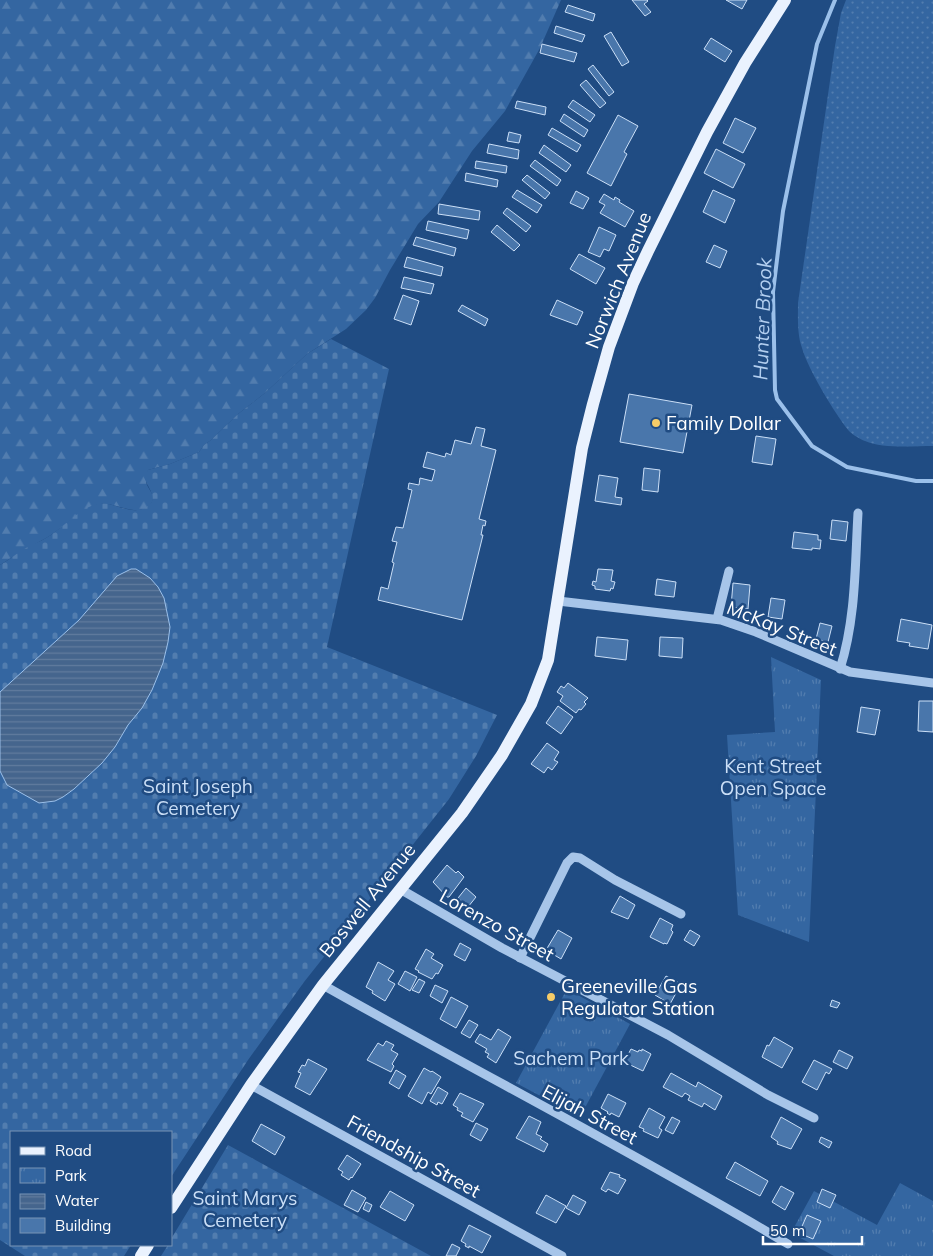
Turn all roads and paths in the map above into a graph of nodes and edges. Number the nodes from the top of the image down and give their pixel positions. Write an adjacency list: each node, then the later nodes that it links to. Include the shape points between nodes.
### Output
1 (785, 0): 4 (main road, Norwich Avenue, via 715,116 627,298 588,421)
2 (858, 513): 6 (street, via 851,613)
3 (729, 571): 5 (street)
4 (558, 602): 5 (street, McKay Street); 8 (main road, Boswell Avenue, via 548,660 531,704 502,755 462,813)
5 (717, 619): 6 (street, McKay Street, via 756,632)
6 (840, 669): 7 (street, McKay Street)
7 (933, 683)
8 (400, 889): 10 (street, Lorenzo Street); 11 (main road, Boswell Avenue)
9 (681, 914): 10 (street, via 573,857 567,863)
10 (520, 958): 13 (street, Lorenzo Street, via 660,1031 768,1095)
11 (323, 985): 12 (main road, Boswell Avenue); 15 (street, Elijah Street, via 694,1188)
12 (251, 1085): 14 (main road, Boswell Avenue); 16 (street, Friendship Street)
13 (814, 1118)
14 (172, 1206)
15 (788, 1244)
16 (562, 1256)

